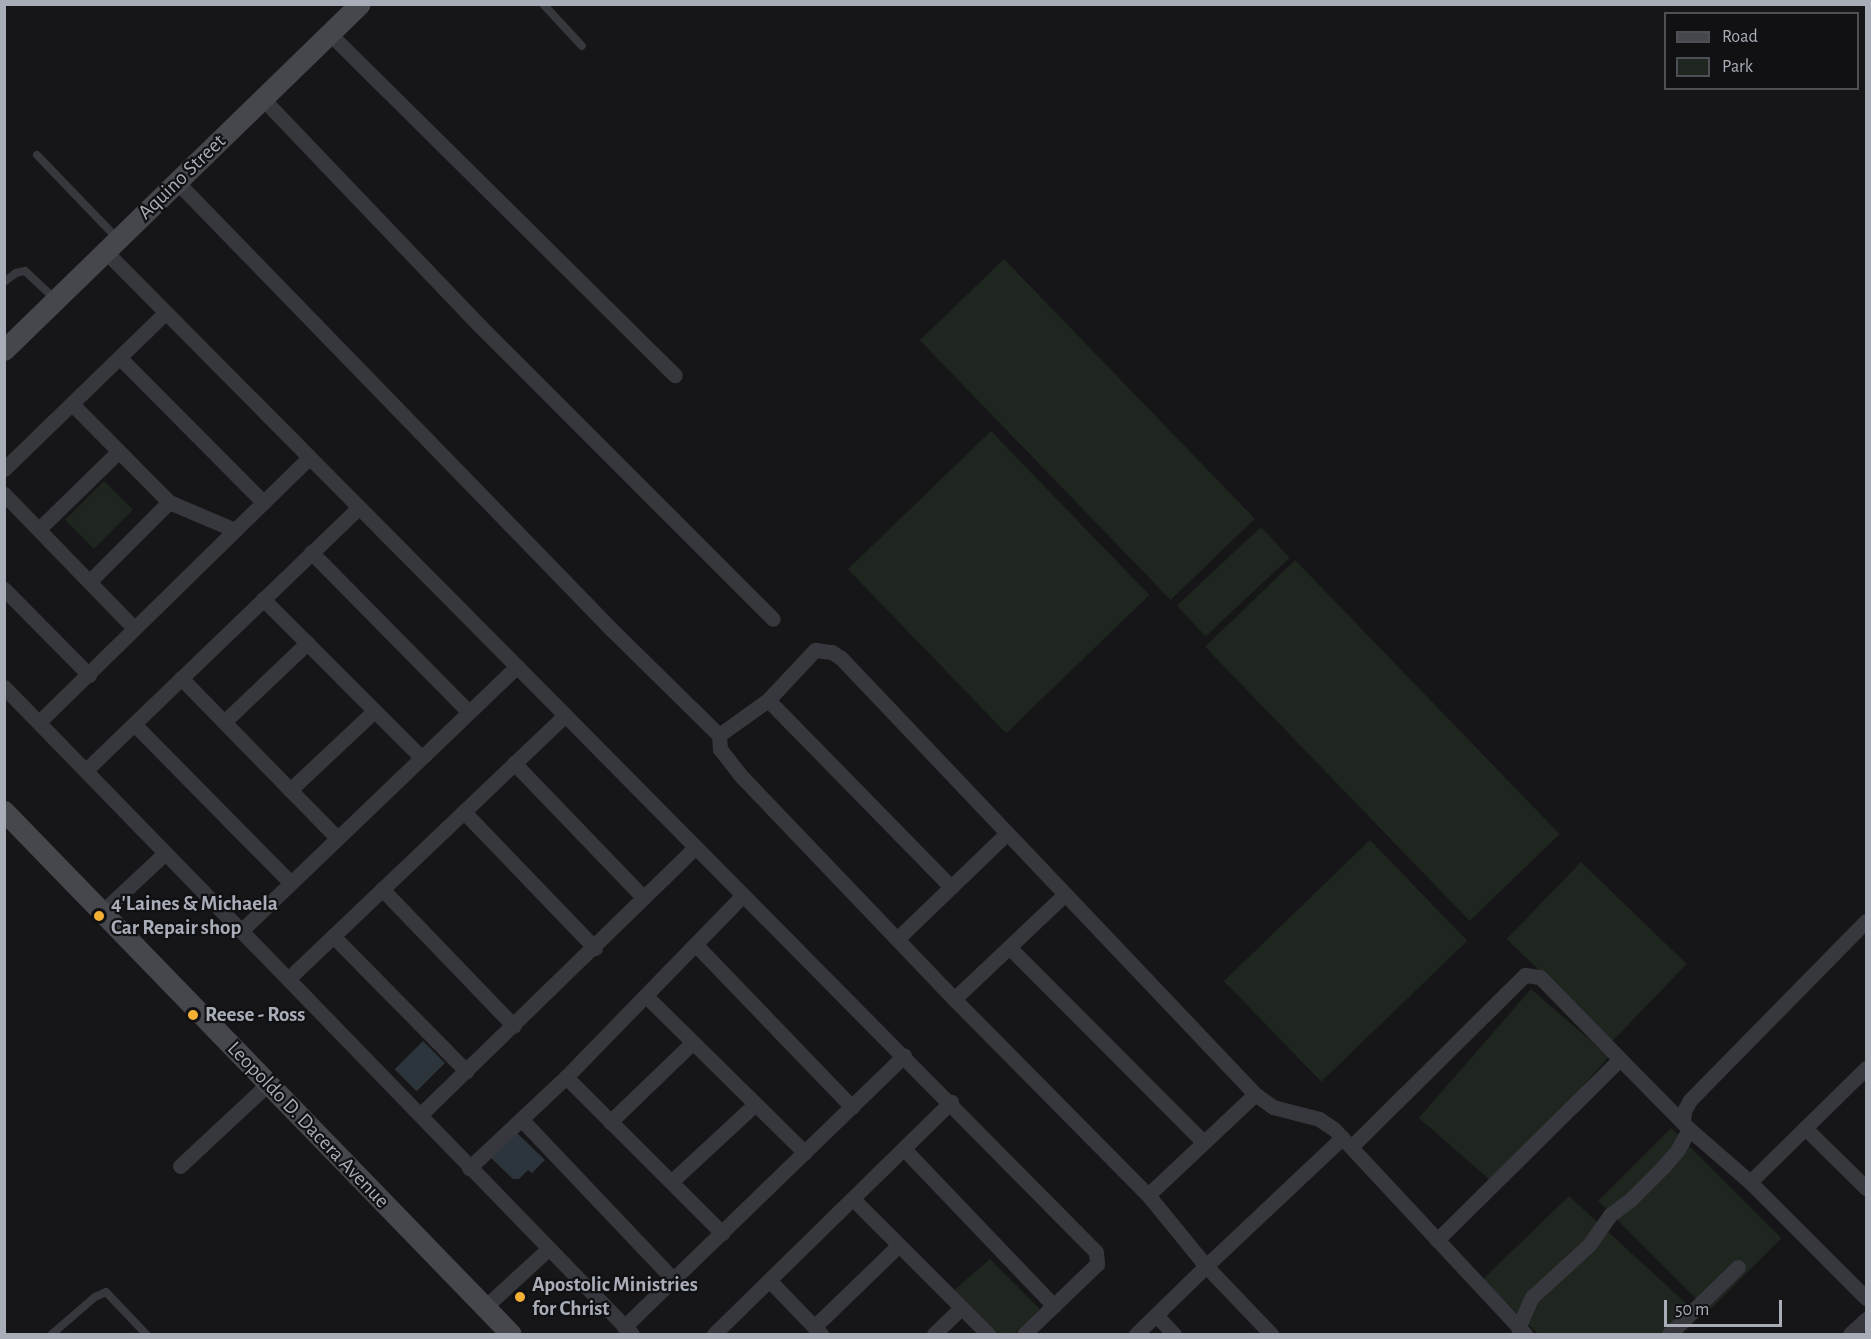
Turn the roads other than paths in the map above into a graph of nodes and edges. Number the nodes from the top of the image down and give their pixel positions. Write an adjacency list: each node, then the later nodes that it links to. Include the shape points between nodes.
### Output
1 (360, 4): 3 (main road, Aquino Street)
2 (543, 4): 4 (lane)
3 (330, 34): 5 (main road, Aquino Street); 14 (street)
4 (582, 46)
5 (262, 99): 7 (main road, Aquino Street); 29 (street, via 480,326)
6 (37, 155): 8 (lane)
7 (177, 182): 8 (main road, Aquino Street); 43 (street)
8 (112, 245): 10 (main road, Aquino Street); 11 (street)
9 (4, 282): 10 (lane, via 25,271)
10 (56, 300): 12 (main road, Aquino Street)
11 (165, 313): 13 (street); 17 (street)
12 (4, 350)
13 (120, 358): 15 (street); 21 (street)
14 (675, 375)
15 (72, 404): 16 (street); 18 (street)
16 (118, 452): 20 (street); 23 (street)
17 (309, 458): 21 (street); 22 (street)
18 (4, 469)
19 (4, 494): 23 (street)
20 (169, 502): 24 (street); 26 (street)
21 (263, 502): 24 (street)
22 (359, 507): 25 (street); 32 (street)
23 (39, 529): 26 (street)
24 (235, 530): 30 (street)
25 (311, 552): 28 (street); 38 (street)
26 (90, 581): 30 (street)
27 (4, 589): 33 (street)
28 (263, 599): 31 (street); 34 (street)
29 (773, 619)
30 (134, 628): 33 (street)
31 (307, 643): 37 (street); 41 (street)
32 (517, 666): 38 (street); 39 (street)
33 (89, 675): 40 (street)
34 (181, 678): 41 (street); 42 (street)
35 (4, 687): 40 (street)
36 (768, 700): 43 (street); 50 (street, via 815,650 832,652); 55 (street)
37 (374, 711): 44 (street); 47 (street)
38 (468, 711): 44 (street)
39 (565, 715): 45 (street); 52 (street)
40 (39, 722): 46 (street)
41 (224, 722): 47 (street)
42 (134, 724): 46 (street); 54 (street)
43 (719, 735): 64 (street, via 720,749 743,778)
44 (421, 758): 51 (street)
45 (514, 763): 49 (street); 59 (street)
46 (86, 770): 53 (street)
47 (290, 790): 51 (street)
48 (4, 812): 60 (main road, Leopoldo D. Dacera Avenue)
49 (464, 812): 56 (street); 67 (street)
50 (1007, 833): 55 (street); 57 (street)
51 (337, 838): 54 (street)
52 (694, 849): 58 (street); 59 (street)
53 (165, 853): 60 (street); 62 (street)
54 (290, 882): 62 (street)
55 (951, 887): 64 (street)
56 (382, 889): 63 (street); 71 (street)
57 (1065, 894): 66 (street); 79 (street)
58 (743, 895): 65 (street); 73 (street)
59 (644, 898): 67 (street)
60 (103, 911): 78 (main road, Leopoldo D. Dacera Avenue)
61 (1866, 921): 86 (street, via 1690,1100 1684,1111)
62 (242, 930): 68 (street)
63 (333, 936): 68 (street); 75 (street)
64 (897, 939): 70 (street)
65 (696, 945): 69 (street); 82 (street)
66 (1009, 947): 70 (street); 88 (street)
67 (595, 948): 71 (street)
68 (288, 980): 83 (street)
69 (646, 996): 72 (street); 76 (street)
70 (954, 999): 97 (street)
71 (514, 1026): 75 (street)
72 (692, 1043): 81 (street); 85 (street)
73 (904, 1056): 80 (street); 82 (street)
74 (1620, 1059): 86 (street); 89 (street, via 1540,977 1525,975); 100 (street)
75 (466, 1071): 83 (street)
76 (566, 1077): 84 (street); 85 (street)
77 (1863, 1077): 87 (street)
78 (268, 1084): 92 (street); 109 (main road, Leopoldo D. Dacera Avenue)
79 (1255, 1094): 88 (street); 89 (street, via 1273,1107 1328,1123)
80 (951, 1102): 90 (street); 108 (street, via 1096,1251 1097,1264)
81 (754, 1105): 91 (street); 94 (street)
82 (852, 1107): 91 (street)
83 (420, 1115): 93 (street)
84 (522, 1120): 93 (street); 105 (street)
85 (610, 1122): 94 (street)
86 (1686, 1126): 95 (street); 115 (street, via 1677,1151 1663,1167 1610,1215 1589,1245 1532,1298)
87 (1804, 1128): 95 (street); 96 (street)
88 (1203, 1142): 97 (street)
89 (1347, 1143): 100 (street); 103 (street)
90 (904, 1149): 98 (street); 108 (street)
91 (805, 1153): 99 (street)
92 (180, 1166)
93 (469, 1168): 102 (street)
94 (672, 1181): 99 (street)
95 (1750, 1182): 107 (street)
96 (1866, 1188)
97 (1149, 1195): 103 (street)
98 (853, 1199): 101 (street); 106 (street)
99 (722, 1233): 105 (street)
100 (1437, 1240): 115 (street)
101 (898, 1246): 110 (street); 114 (street)
102 (548, 1249): 109 (street); 113 (street)
103 (1206, 1266): 111 (street); 125 (street)
104 (1738, 1267): 126 (street)
105 (674, 1280): 113 (street)
106 (769, 1280): 114 (street); 117 (street)
107 (1866, 1298)
108 (1054, 1306): 122 (street)
109 (485, 1307): 116 (main road, Leopoldo D. Dacera Avenue)
110 (962, 1308): 120 (street); 121 (street)
111 (1156, 1316): 123 (street); 124 (street)
112 (1866, 1319): 127 (street)
113 (628, 1331)
114 (818, 1331)
115 (1521, 1331)
116 (505, 1332)
117 (722, 1332)
118 (52, 1335): 119 (lane, via 106,1292)
119 (146, 1335)
120 (934, 1335)
121 (988, 1335)
122 (1024, 1335)
123 (1136, 1335)
124 (1174, 1335)
125 (1271, 1335)
126 (1669, 1335)
127 (1850, 1335)

